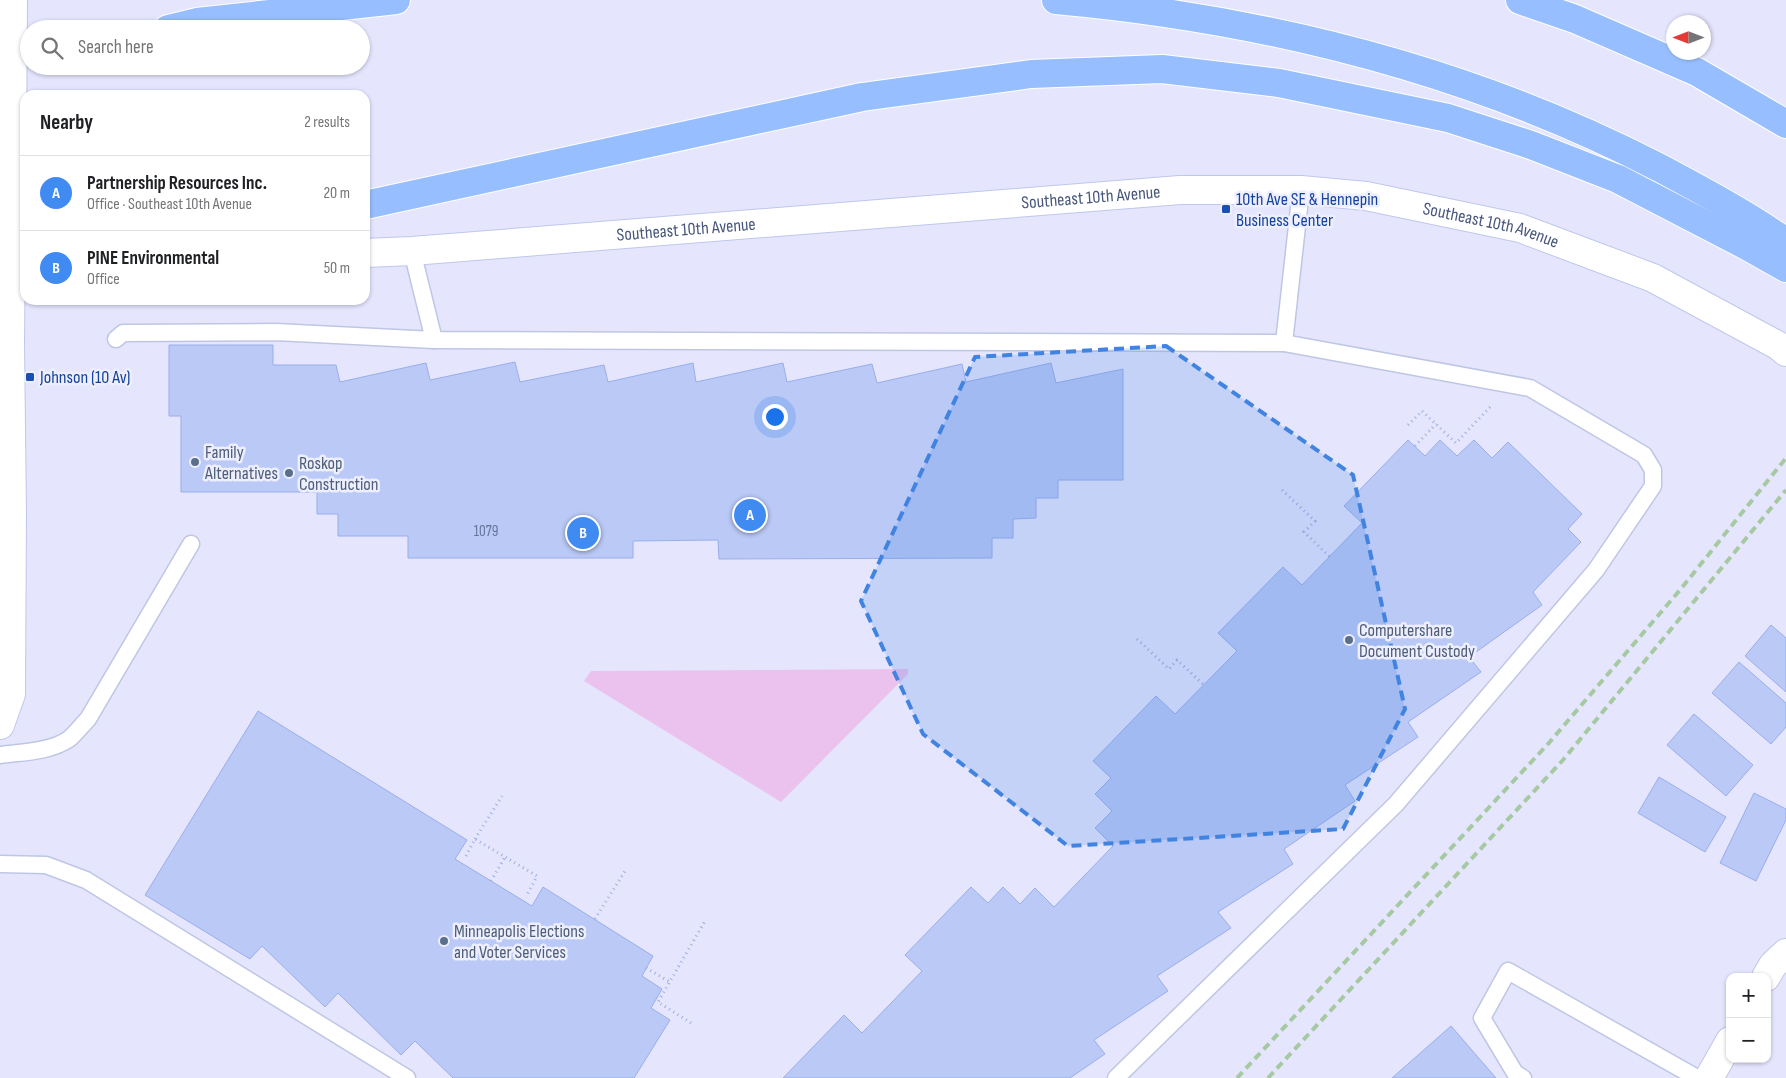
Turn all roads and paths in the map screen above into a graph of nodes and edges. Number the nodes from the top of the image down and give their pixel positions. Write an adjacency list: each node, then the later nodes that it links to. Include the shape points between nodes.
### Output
1 (13, 0): 15 (street, bridge)
2 (396, 0): 5 (highway)
3 (1056, 0): 11 (highway, via 1228,22 1421,69 1514,102 1606,141 1696,187)
4 (1520, 0): 8 (highway, via 1575,19 1697,72)
5 (216, 20)
6 (20, 63): 7 (highway)
7 (0, 70)
8 (1786, 124)
9 (1301, 190): 12 (street, Southeast 10th Avenue, via 1180,190); 18 (lane); 19 (street, Southeast 10th Avenue, via 1366,196 1520,228 1653,278)
10 (370, 204): 14 (highway, via 862,97 1031,74 1162,69 1279,84 1448,118 1531,145 1618,179)
11 (1786, 242)
12 (412, 251): 13 (street, Southeast 10th Avenue); 17 (lane)
13 (370, 253)
14 (1786, 268)
15 (12, 274): 25 (street)
16 (116, 339): 17 (lane, via 123,333 276,332)
17 (434, 340): 18 (lane)
18 (1284, 343): 20 (lane)
19 (1786, 352)
20 (1498, 382): 21 (path, via 1496,400 1456,443); 49 (lane, via 1530,388 1644,455 1653,470 1653,486 1596,570 1396,804)
21 (1436, 424): 22 (path, via 1422,410); 23 (path)
22 (1408, 425)
23 (1415, 446)
24 (1282, 490): 27 (path, via 1315,521 1304,532)
25 (6, 513): 30 (street, via 11,694)
26 (191, 544): 31 (lane, via 88,719 70,738 57,745)
27 (1330, 556)
28 (1137, 639): 29 (path, via 1169,669 1177,660)
29 (1204, 685)
30 (0, 725)
31 (0, 754)
32 (502, 796): 33 (path)
33 (475, 839): 34 (path); 35 (path)
34 (466, 856)
35 (506, 857): 38 (path); 39 (path, via 537,876)
36 (0, 864): 48 (lane, via 46,865 86,880)
37 (625, 871): 40 (path)
38 (491, 881)
39 (526, 898)
40 (595, 920)
41 (705, 921): 45 (path)
42 (1786, 954): 44 (street)
43 (646, 968): 45 (path)
44 (1768, 973)
45 (670, 982): 46 (path, via 657,1001)
46 (691, 1023)
47 (1726, 1048): 52 (street)
48 (407, 1078)
49 (1116, 1078)
50 (1524, 1078): 51 (lane, via 1516,1073 1482,1018 1508,971)
51 (1697, 1078)
52 (1709, 1078)

